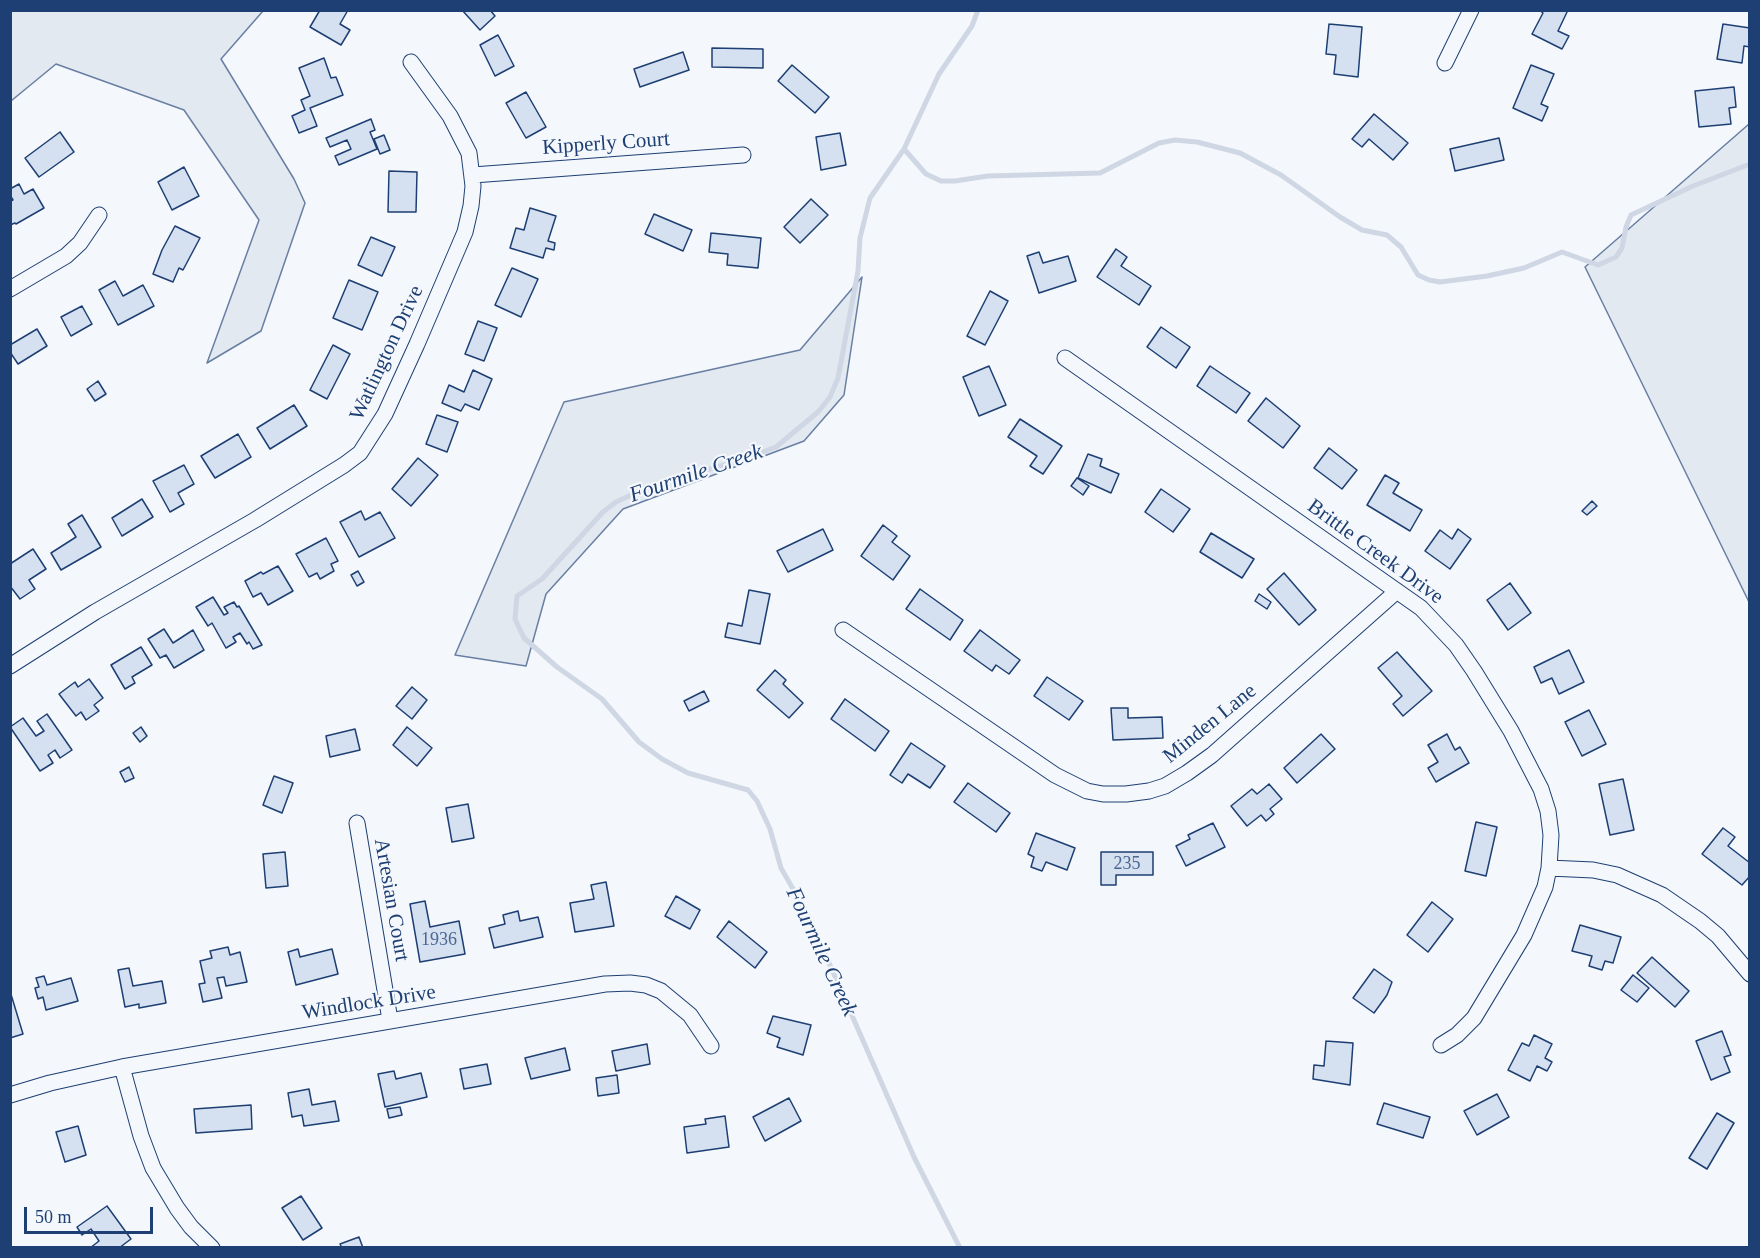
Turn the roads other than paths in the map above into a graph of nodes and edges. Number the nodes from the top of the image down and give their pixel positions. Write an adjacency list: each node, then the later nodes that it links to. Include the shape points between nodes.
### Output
1 (1471, 10): 3 (street)
2 (411, 62): 5 (street, Watlington Drive, via 461,136 469,153)
3 (1445, 63)
4 (743, 155): 5 (street, Kipperly Court)
5 (472, 175): 11 (street, Watlington Drive, via 465,231 385,414 360,453)
6 (99, 215): 7 (street, via 66,256)
7 (10, 289)
8 (1065, 358): 9 (street, Brittle Creek Drive)
9 (1397, 591): 10 (street, Minden Lane, via 1187,773 1165,786 1126,794 1087,790 1055,775); 13 (street, Brittle Creek Drive, via 1456,645 1511,731 1541,789 1548,812)
10 (843, 630)
11 (10, 666)
12 (357, 823): 15 (street, Artesian Court)
13 (1550, 868): 14 (street, via 1617,875 1662,895 1718,936); 16 (street, Brittle Creek Drive, via 1524,935 1474,1018)
14 (1749, 974)
15 (390, 1020): 17 (street, Windlock Drive, via 630,983 646,985 674,1000 690,1015); 18 (street, Windlock Drive)
16 (1441, 1045)
17 (711, 1047)
18 (122, 1067): 19 (street, Windlock Drive); 20 (street, via 153,1168 191,1227)
19 (10, 1095)
20 (212, 1248)

